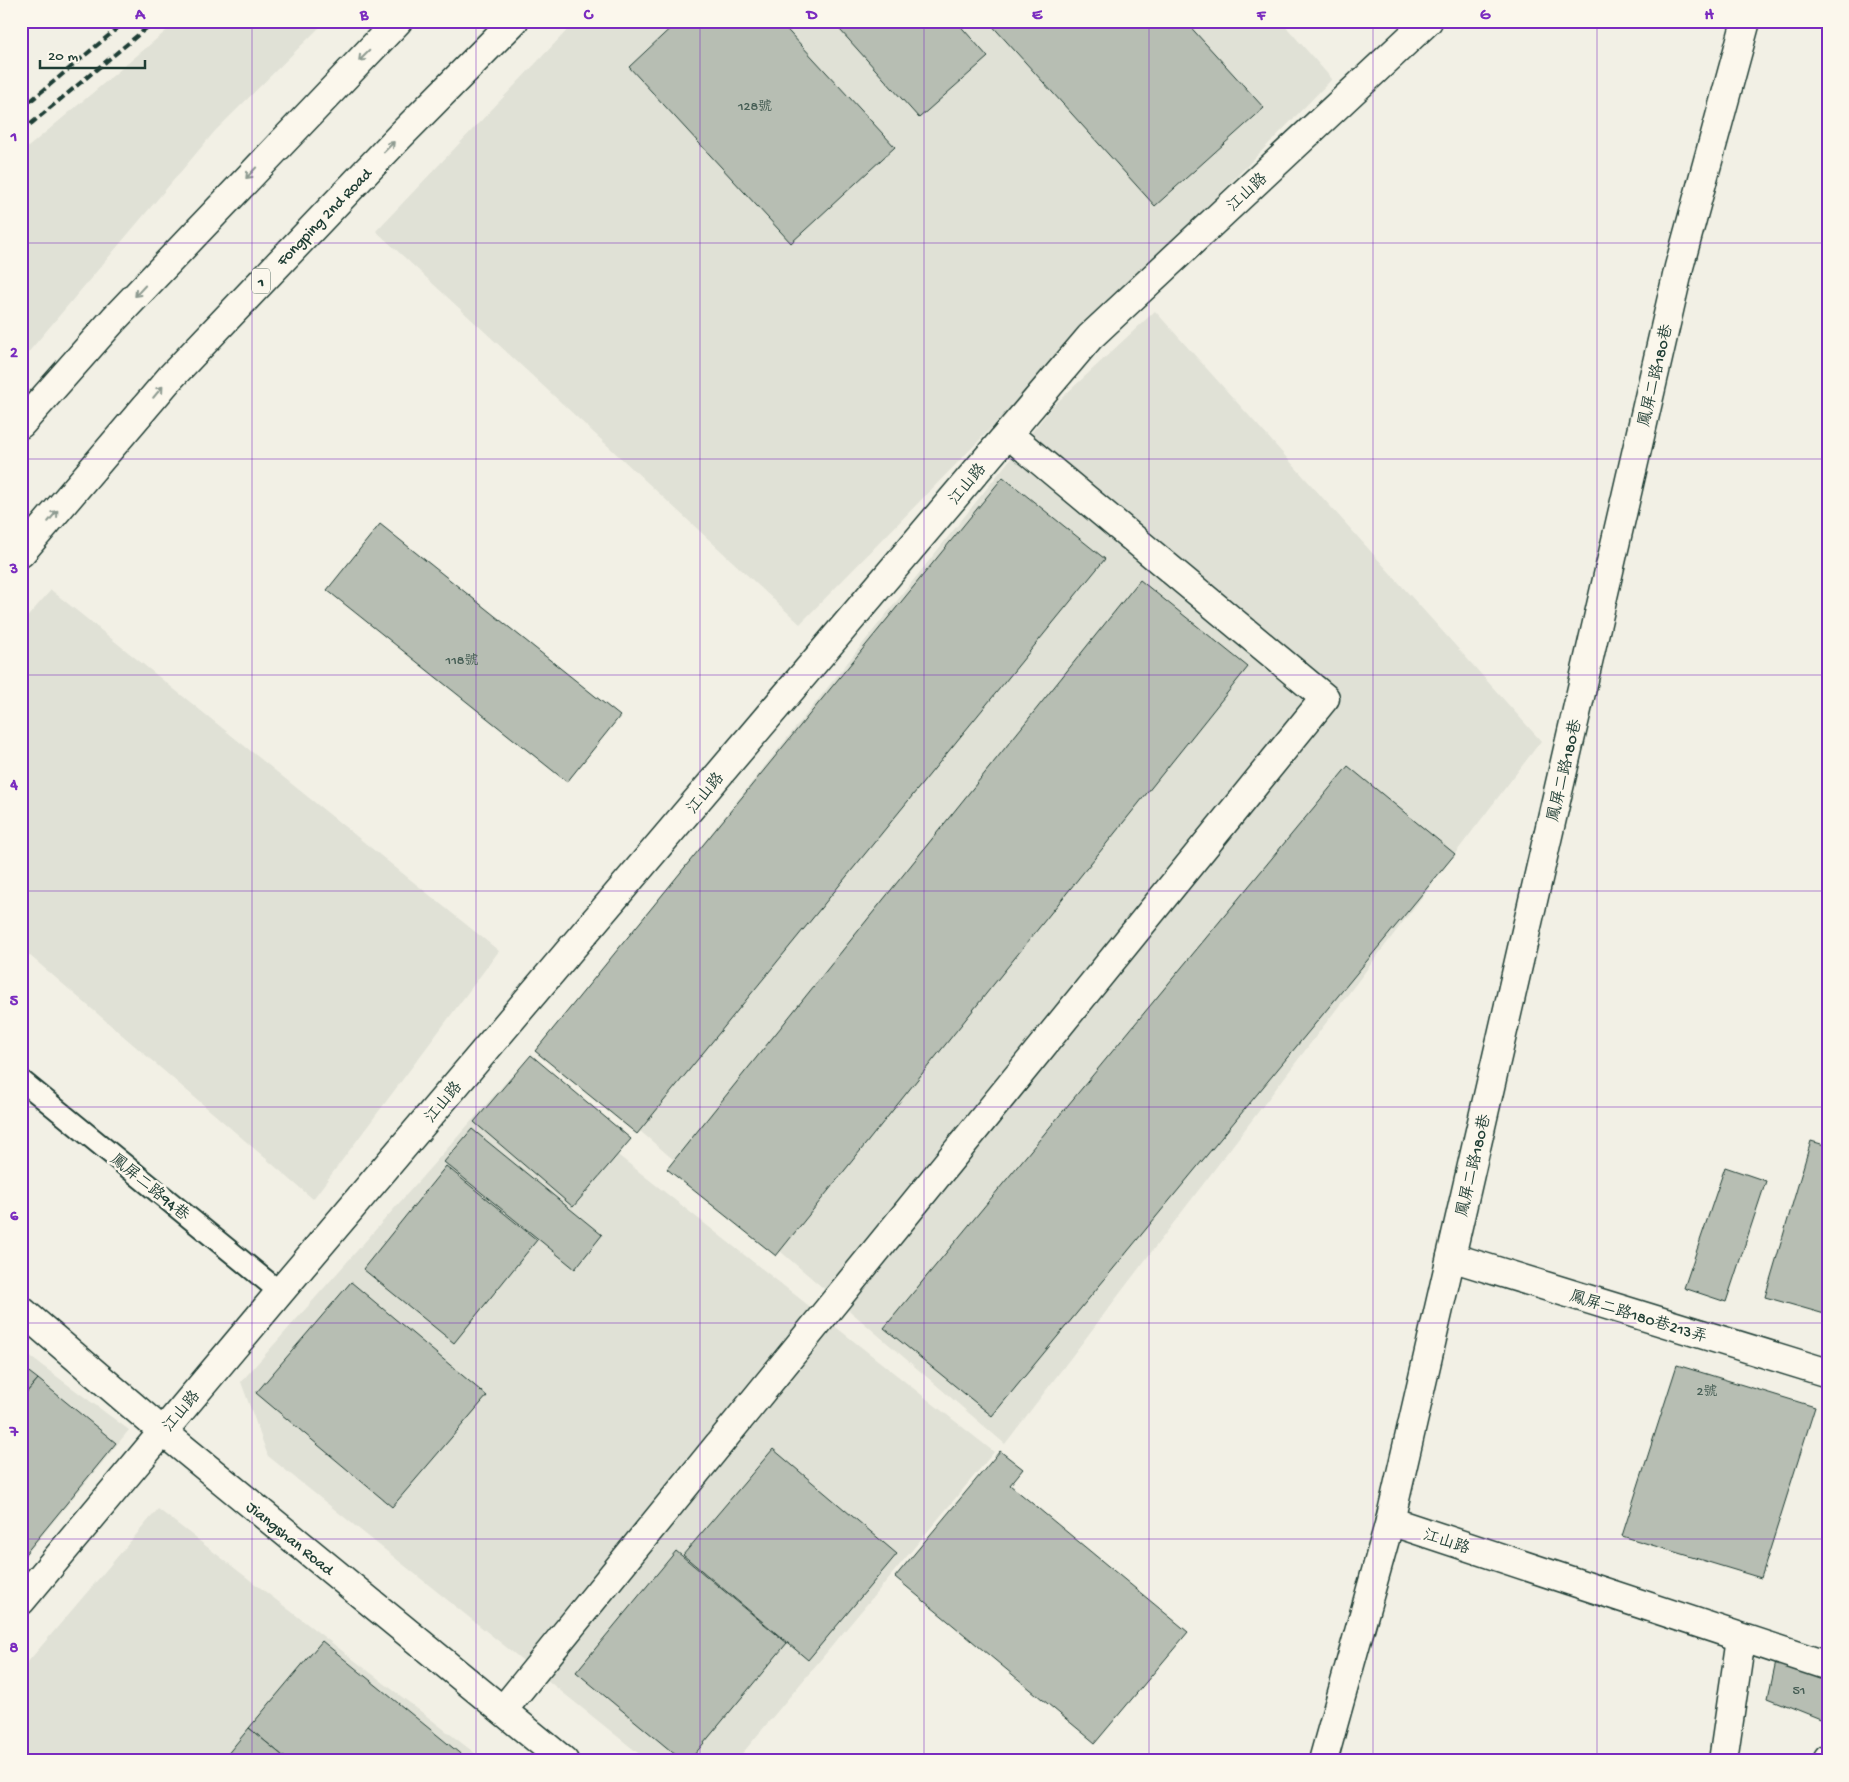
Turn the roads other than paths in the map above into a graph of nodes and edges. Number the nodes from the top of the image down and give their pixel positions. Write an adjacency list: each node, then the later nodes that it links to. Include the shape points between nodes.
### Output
1 (398, 21): 5 (street, one-way to 5, via 114,319)
2 (514, 21): 7 (street, Fongping 2nd Road / 1, one-way to 2, via 170,378)
3 (1428, 21): 6 (street, 江山路, via 1090,337)
4 (1746, 21): 9 (street, 鳳屏二路180巷, via 1679,267)
5 (21, 424)
6 (1008, 434): 10 (street, 江山路); 18 (street, via 1325,698)
7 (21, 553)
8 (21, 1080): 10 (lane, 鳳屏二路94巷)
9 (1451, 1257): 12 (street, 鳳屏二路180巷213弄); 14 (street, 鳳屏二路180巷)
10 (280, 1292): 13 (street, 江山路)
11 (21, 1310): 13 (street, Jiangshan Road)
12 (1828, 1373)
13 (162, 1431): 15 (street, 江山路); 18 (street, Jiangshan Road)
14 (1390, 1521): 16 (street, 江山路); 20 (street)
15 (21, 1601)
16 (1741, 1638): 17 (street, 江山路); 21 (street)
17 (1828, 1666)
18 (503, 1710): 19 (street, Jiangshan Road)
19 (564, 1761)
20 (1323, 1761)
21 (1722, 1761)

